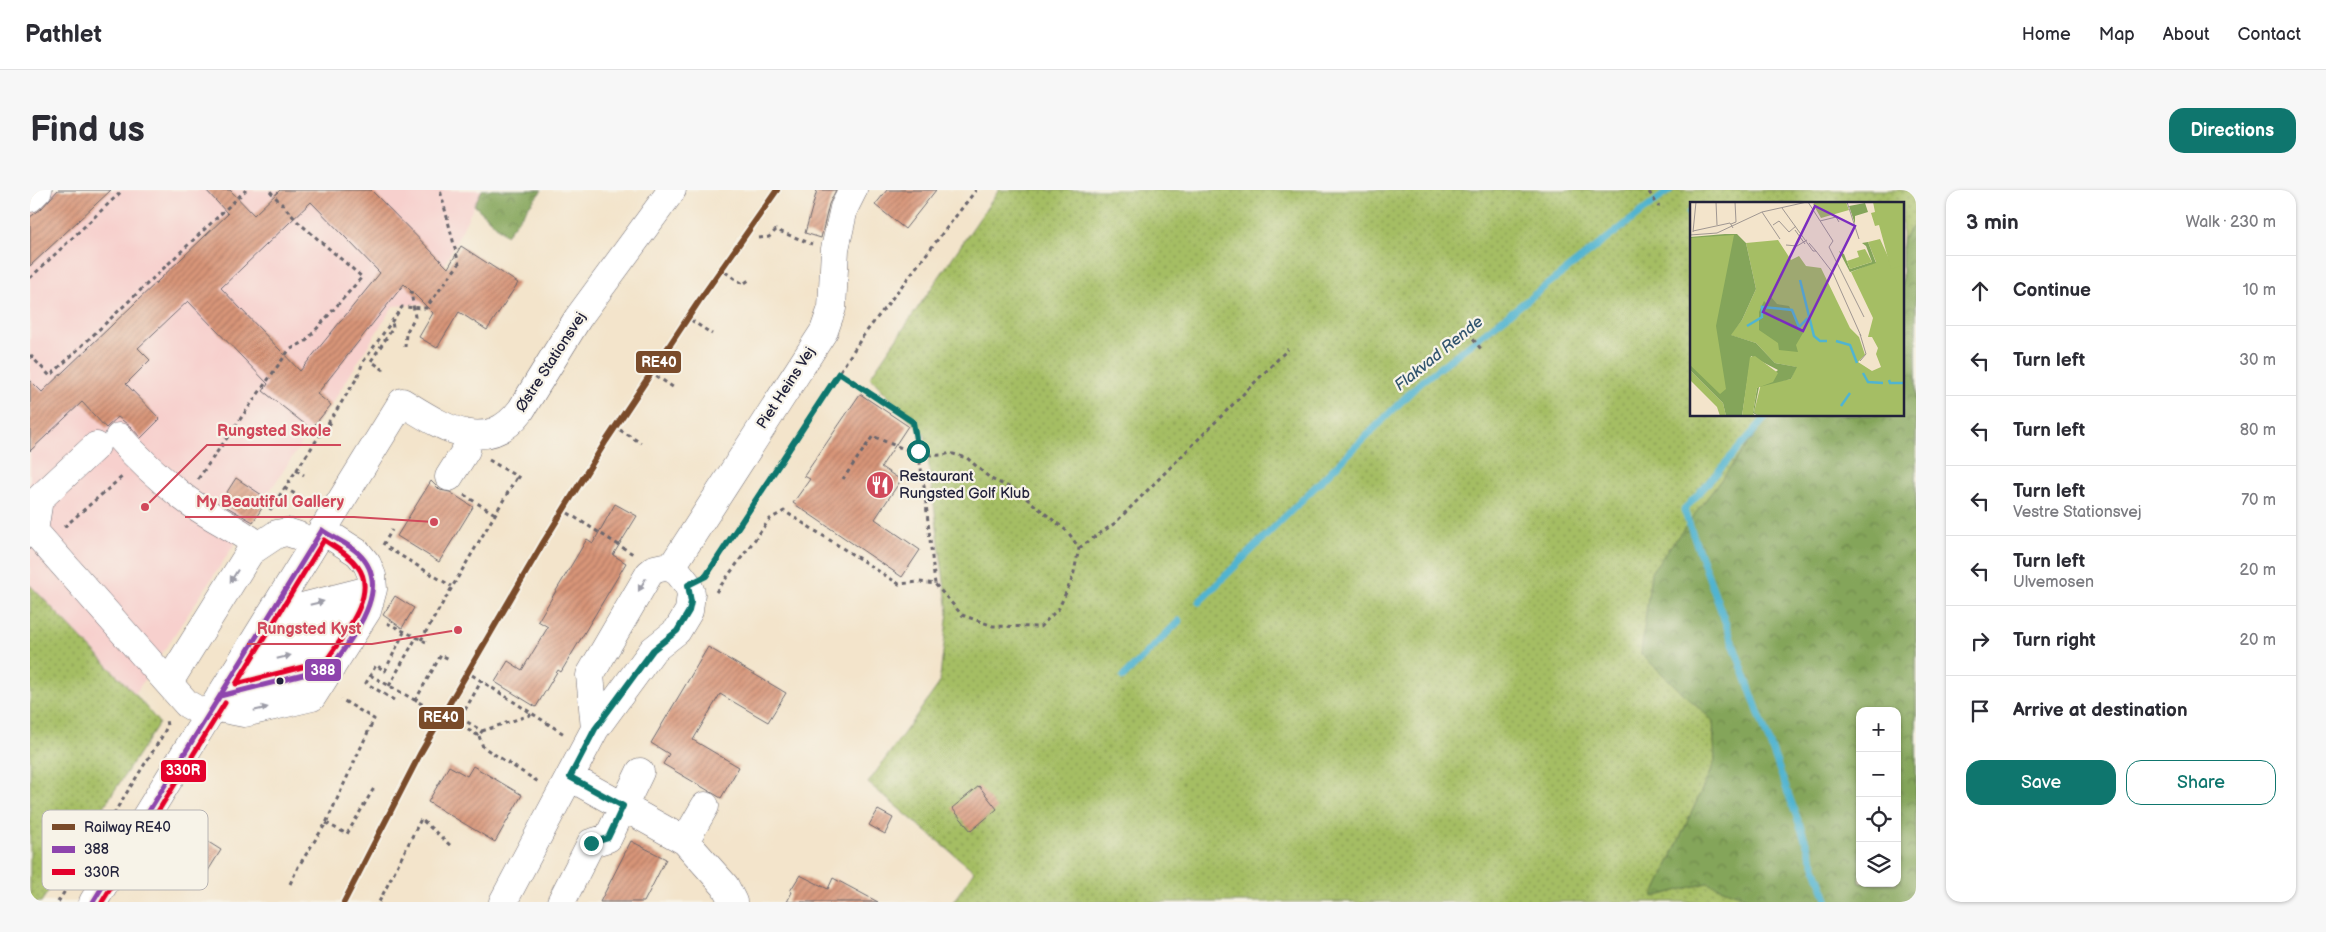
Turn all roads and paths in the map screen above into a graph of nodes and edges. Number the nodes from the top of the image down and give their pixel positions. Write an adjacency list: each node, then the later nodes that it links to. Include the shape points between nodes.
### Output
1 (38, 190): 10 (street)
2 (123, 190): 15 (path)
3 (246, 190): 26 (path, via 50,376)
4 (269, 190): 45 (path, via 298,222 362,277 306,341 289,350)
5 (440, 190): 18 (path, via 460,264 426,308)
6 (672, 190): 35 (street, Østre Stationsvej, via 578,318 516,417 500,428)
7 (853, 190): 13 (street, Piet Heins Vej, via 844,208)
8 (976, 190): 28 (path, via 863,336)
9 (1649, 192): 11 (path)
10 (30, 198)
11 (1659, 208)
12 (759, 238): 13 (path, via 769,237 776,230)
13 (835, 249): 53 (street, Piet Heins Vej, via 832,308 824,331 788,384)
14 (725, 272): 16 (path, via 743,284)
15 (30, 278)
16 (749, 280)
17 (411, 291): 18 (path)
18 (413, 308): 20 (path, via 402,307); 23 (path, via 415,317 406,333)
19 (691, 320): 22 (path)
20 (392, 321): 27 (path, via 393,328 371,361); 30 (path, via 363,362)
21 (1468, 333): 25 (path)
22 (712, 334)
23 (405, 348)
24 (1288, 349): 52 (path, via 1115,523)
25 (1481, 349)
26 (30, 356)
27 (384, 370)
28 (839, 373): 37 (path, via 913,422); 53 (path, via 706,576)
29 (656, 376): 31 (path)
30 (357, 378)
31 (676, 389)
32 (328, 422): 33 (path)
33 (334, 427)
34 (620, 430): 36 (path)
35 (475, 434): 41 (street); 42 (path, via 484,457); 48 (street, via 450,430 402,402)
36 (641, 443)
37 (918, 451): 43 (path, via 892,445 873,436); 52 (path, via 942,456 950,452 967,458 991,479 1016,490 1068,532); 54 (path)
38 (140, 460): 45 (street); 49 (path); 49 (street, via 108,441 39,499 34,531)
39 (296, 470): 40 (path)
40 (304, 475)
41 (450, 477)
42 (517, 478): 44 (path); 59 (path)
43 (843, 479)
44 (523, 480)
45 (184, 498): 50 (street)
46 (568, 513): 53 (path)
47 (392, 530): 51 (path)
48 (317, 537): 50 (street, via 287,532); 55 (street, via 358,553 367,564 372,576); 56 (street)
49 (46, 543): 69 (street)
50 (258, 545): 69 (street, one-way to 69, via 243,561)
51 (383, 545)
52 (1079, 548): 54 (path, via 1073,577 1059,608 1040,627 993,626 962,615)
53 (675, 580): 54 (path, via 715,593 770,519 784,511 899,584); 79 (street, Piet Heins Vej, one-way to 79, via 590,675); 79 (street, via 689,611 677,631 653,650)
54 (935, 584)
55 (368, 605): 56 (street, one-way to 55); 57 (path); 60 (street); 62 (street)
56 (270, 615): 62 (street)
57 (404, 632): 58 (path); 65 (path, via 385,671 376,665)
58 (416, 638): 59 (path); 70 (path)
59 (421, 640): 61 (path)
60 (348, 641): 64 (street, one-way to 60); 67 (street)
61 (426, 642)
62 (253, 643): 64 (street)
63 (449, 659): 72 (path, via 441,655)
64 (237, 669): 73 (street)
65 (370, 675): 70 (path); 71 (path, via 366,683)
66 (472, 675): 68 (path)
67 (325, 677): 73 (street, one-way to 67); 86 (path, via 374,719)
68 (482, 680): 75 (path); 76 (path)
69 (169, 682): 73 (street, via 187,704)
70 (389, 686): 72 (path)
71 (394, 700)
72 (416, 701): 76 (path)
73 (214, 707): 85 (street)
74 (451, 712): 77 (path)
75 (534, 714): 77 (path); 79 (path)
76 (458, 724): 78 (path)
77 (482, 731): 78 (path)
78 (479, 736): 81 (path, via 482,747)
79 (590, 739): 81 (street)
80 (640, 772): 83 (street)
81 (564, 786): 83 (street); 93 (street)
82 (374, 788): 86 (path, via 347,834)
83 (623, 806): 87 (street); 94 (street, via 608,838 591,843)
84 (705, 806): 87 (street)
85 (150, 810)
86 (326, 823): 89 (path)
87 (685, 841): 95 (street, via 725,886)
88 (451, 846): 92 (path, via 421,819)
89 (290, 884)
90 (100, 890): 91 (street)
91 (93, 902)
92 (379, 902)
93 (503, 902)
94 (561, 902)
95 (733, 902)

